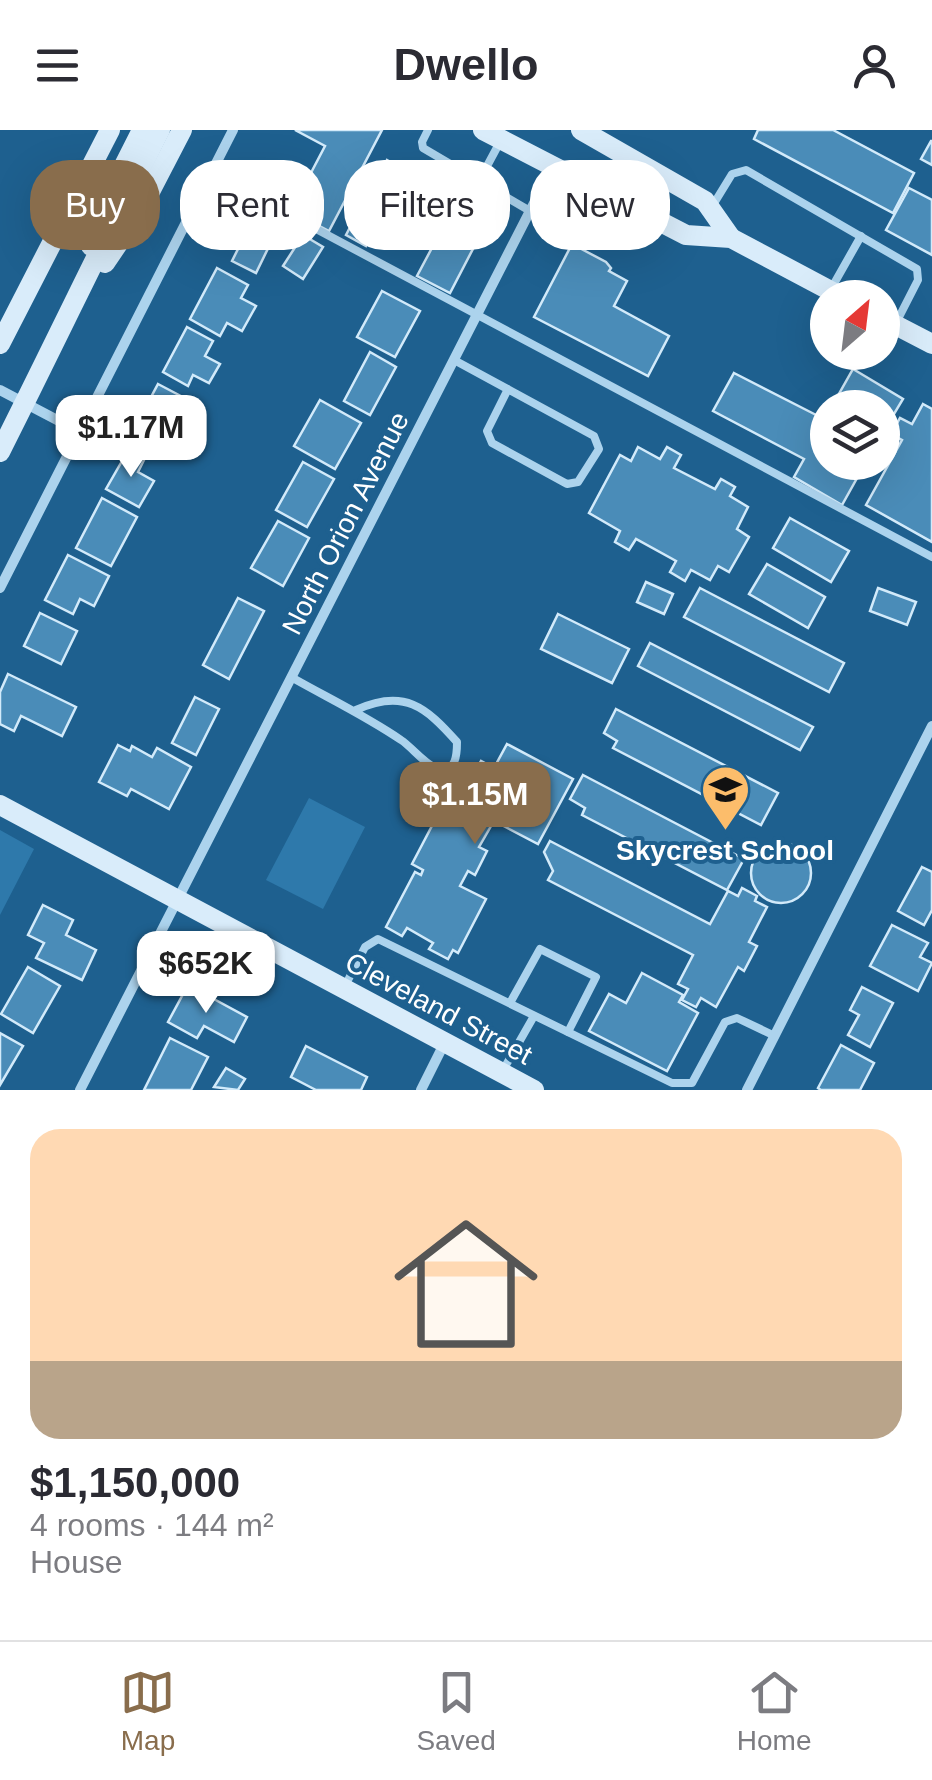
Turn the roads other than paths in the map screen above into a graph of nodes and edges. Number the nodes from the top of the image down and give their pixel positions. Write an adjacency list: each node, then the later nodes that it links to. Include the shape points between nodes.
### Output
1 (110, 130): 27 (main road)
2 (142, 130): 24 (main road, via 100,213)
3 (160, 130): 24 (main road)
4 (182, 130): 24 (main road, via 140,211)
5 (233, 130): 9 (street)
6 (428, 130): 10 (lane, via 424,148)
7 (582, 130): 14 (main road)
8 (492, 135): 11 (lane); 12 (main road)
9 (218, 160)
10 (444, 160)
11 (485, 160)
12 (537, 160)
13 (510, 199): 15 (lane)
14 (710, 209): 19 (lane, via 732,174 746,170); 20 (main road)
15 (530, 211): 25 (street, North Orion Avenue)
16 (670, 228): 20 (main road, via 686,236)
17 (324, 234): 25 (lane)
18 (180, 235): 33 (street)
19 (861, 236): 22 (lane); 23 (lane, via 917,268 918,280)
20 (732, 238): 21 (main road)
21 (811, 280)
22 (843, 280)
23 (900, 305)
24 (73, 310): 32 (main road)
25 (476, 315): 29 (street, North Orion Avenue); 35 (lane)
26 (900, 327): 28 (main road)
27 (0, 344)
28 (932, 344)
29 (454, 360): 30 (lane); 37 (street, North Orion Avenue)
30 (508, 389): 30 (lane, via 486,431 492,443 567,484 578,482 598,449 594,436)
31 (0, 390): 32 (street)
32 (25, 403): 33 (street); 34 (main road)
33 (80, 432): 36 (street)
34 (0, 452)
35 (932, 557)
36 (0, 588)
37 (291, 677): 38 (lane); 41 (street, North Orion Avenue)
38 (356, 710): 38 (lane, via 431,766 450,767 457,758 457,742 416,702)
39 (932, 726): 46 (street)
40 (0, 805): 41 (main road, Cleveland Street)
41 (177, 899): 42 (main road, Cleveland Street); 50 (street, North Orion Avenue)
42 (344, 988): 43 (lane, via 365,947 378,939); 47 (main road, Cleveland Street)
43 (510, 1004): 44 (lane); 45 (lane, via 540,949 596,977)
44 (534, 1016): 45 (lane); 48 (lane)
45 (568, 1032): 46 (lane, via 672,1083 692,1083 725,1022 737,1018)
46 (775, 1036): 49 (street)
47 (446, 1042): 48 (main road, Cleveland Street); 51 (street)
48 (502, 1072): 52 (main road, Cleveland Street)
49 (748, 1089)
50 (80, 1090)
51 (420, 1090)
52 (534, 1090)

